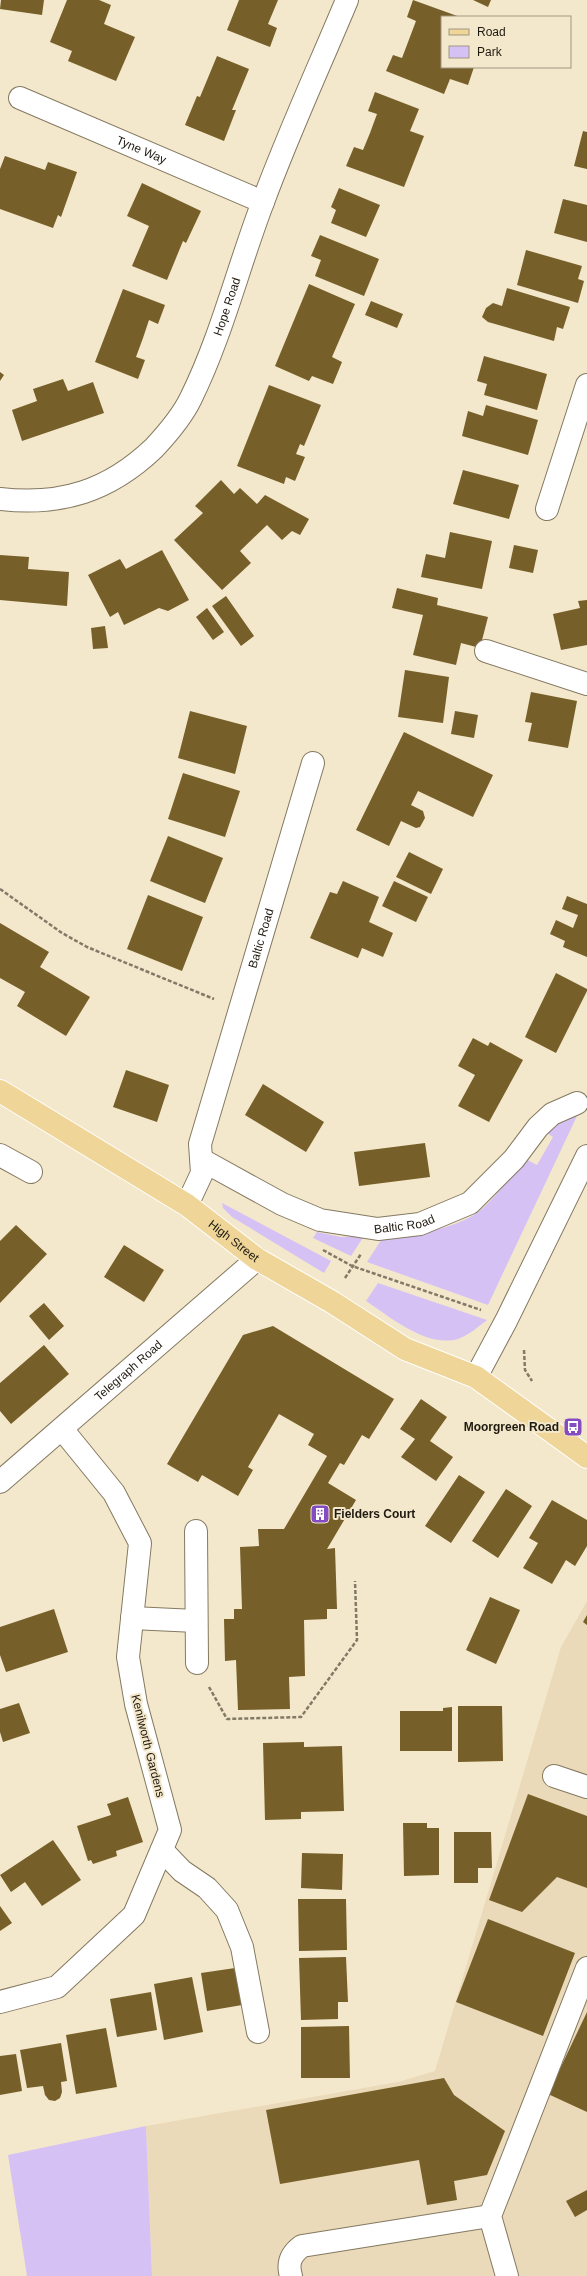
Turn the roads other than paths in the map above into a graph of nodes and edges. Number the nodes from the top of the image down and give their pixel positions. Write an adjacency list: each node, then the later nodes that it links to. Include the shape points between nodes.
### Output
1 (347, 0): 3 (street, Hope Road)
2 (20, 98): 3 (street, Tyne Way)
3 (263, 202): 5 (street, Hope Road, via 216,339 191,399 172,428 135,466 84,494 21,502)
4 (587, 385): 6 (street)
5 (0, 499)
6 (547, 509)
7 (486, 651): 8 (street)
8 (587, 684)
9 (313, 763): 14 (street, Baltic Road, via 200,1144)
10 (0, 1091): 16 (main road, High Street)
11 (577, 1103): 14 (street, Baltic Road, via 552,1114 538,1127 509,1164 470,1203 420,1224 378,1229 320,1220 301,1214)
12 (0, 1155): 15 (street)
13 (587, 1156): 18 (street, via 506,1321)
14 (202, 1160): 16 (street, Baltic Road, via 202,1173)
15 (31, 1172)
16 (187, 1205): 17 (main road, High Street)
17 (257, 1259): 18 (main road, High Street, via 332,1302 405,1349); 19 (street, Telegraph Road)
18 (476, 1376): 20 (main road, High Street)
19 (62, 1429): 21 (street, Telegraph Road); 23 (street, Kenilworth Gardens, via 114,1493 140,1543)
20 (587, 1457)
21 (0, 1482)
22 (196, 1531): 24 (street)
23 (132, 1618): 24 (street); 28 (street, Kenilworth Gardens, via 129,1665 136,1704 170,1830)
24 (196, 1621): 25 (street)
25 (197, 1663)
26 (554, 1776): 27 (street)
27 (587, 1787)
28 (162, 1850): 30 (street, Kenilworth Gardens, via 134,1915 57,1987); 31 (street, via 182,1871 207,1888 227,1910 242,1948)
29 (587, 1968): 32 (street)
30 (0, 2002)
31 (258, 2032)
32 (490, 2216): 33 (street, via 302,2246 294,2252 290,2261); 34 (street)
33 (291, 2276)
34 (507, 2276)

